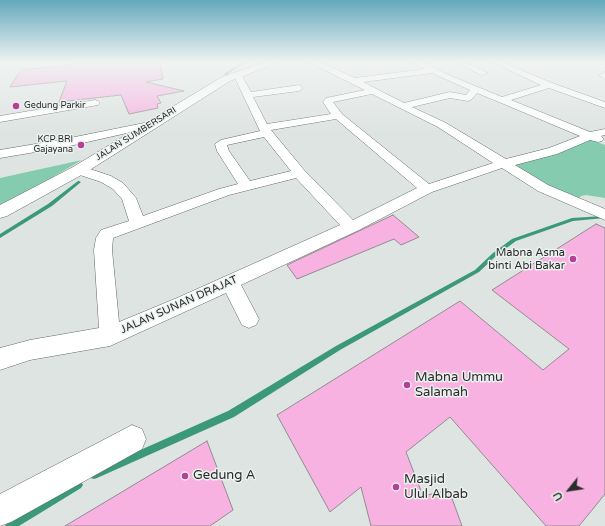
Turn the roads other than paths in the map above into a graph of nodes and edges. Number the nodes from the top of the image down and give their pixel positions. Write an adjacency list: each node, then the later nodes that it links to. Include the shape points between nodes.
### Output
1 (212, 87): 19 (main road, JALAN SUMBERSARI)
2 (244, 87): 10 (street)
3 (365, 87): 9 (street)
4 (471, 87): 8 (street)
5 (544, 87): 13 (street)
6 (554, 87): 12 (street)
7 (300, 88): 10 (street)
8 (476, 89): 13 (street); 16 (street, via 468,98 450,95)
9 (373, 91): 16 (street); 17 (street, via 328,101)
10 (249, 95): 20 (street)
11 (605, 95): 12 (street)
12 (584, 97): 15 (street)
13 (502, 100): 22 (street)
14 (95, 103): 18 (street)
15 (605, 105)
16 (402, 106): 25 (street, via 442,125)
17 (338, 116): 20 (street); 29 (street)
18 (0, 119)
19 (145, 130): 24 (street); 26 (main road, JALAN SUMBERSARI)
20 (266, 131): 27 (street); 28 (street, via 221,144 222,152)
21 (605, 132): 22 (street, JALAN SUNAN DRAJAT)
22 (591, 135): 23 (street); 25 (street, JALAN SUNAN DRAJAT, via 553,151)
23 (605, 143)
24 (0, 154)
25 (505, 163): 29 (street, JALAN SUNAN DRAJAT); 31 (street, via 543,188)
26 (82, 171): 30 (main road, JALAN SUMBERSARI); 32 (street, via 101,176 118,186 129,198)
27 (299, 173): 28 (street); 33 (street)
28 (247, 186): 32 (street)
29 (427, 189): 33 (street, JALAN SUNAN DRAJAT)
30 (0, 212)
31 (605, 215)
32 (139, 223): 36 (street, via 107,234 104,238 102,250)
33 (350, 226): 34 (street, JALAN SUNAN DRAJAT)
34 (230, 282): 35 (street); 36 (street, JALAN SUNAN DRAJAT)
35 (249, 319)
36 (110, 336): 37 (street, JALAN SUNAN DRAJAT, via 30,350)
37 (0, 359)
38 (132, 439): 39 (street)
39 (0, 511)

